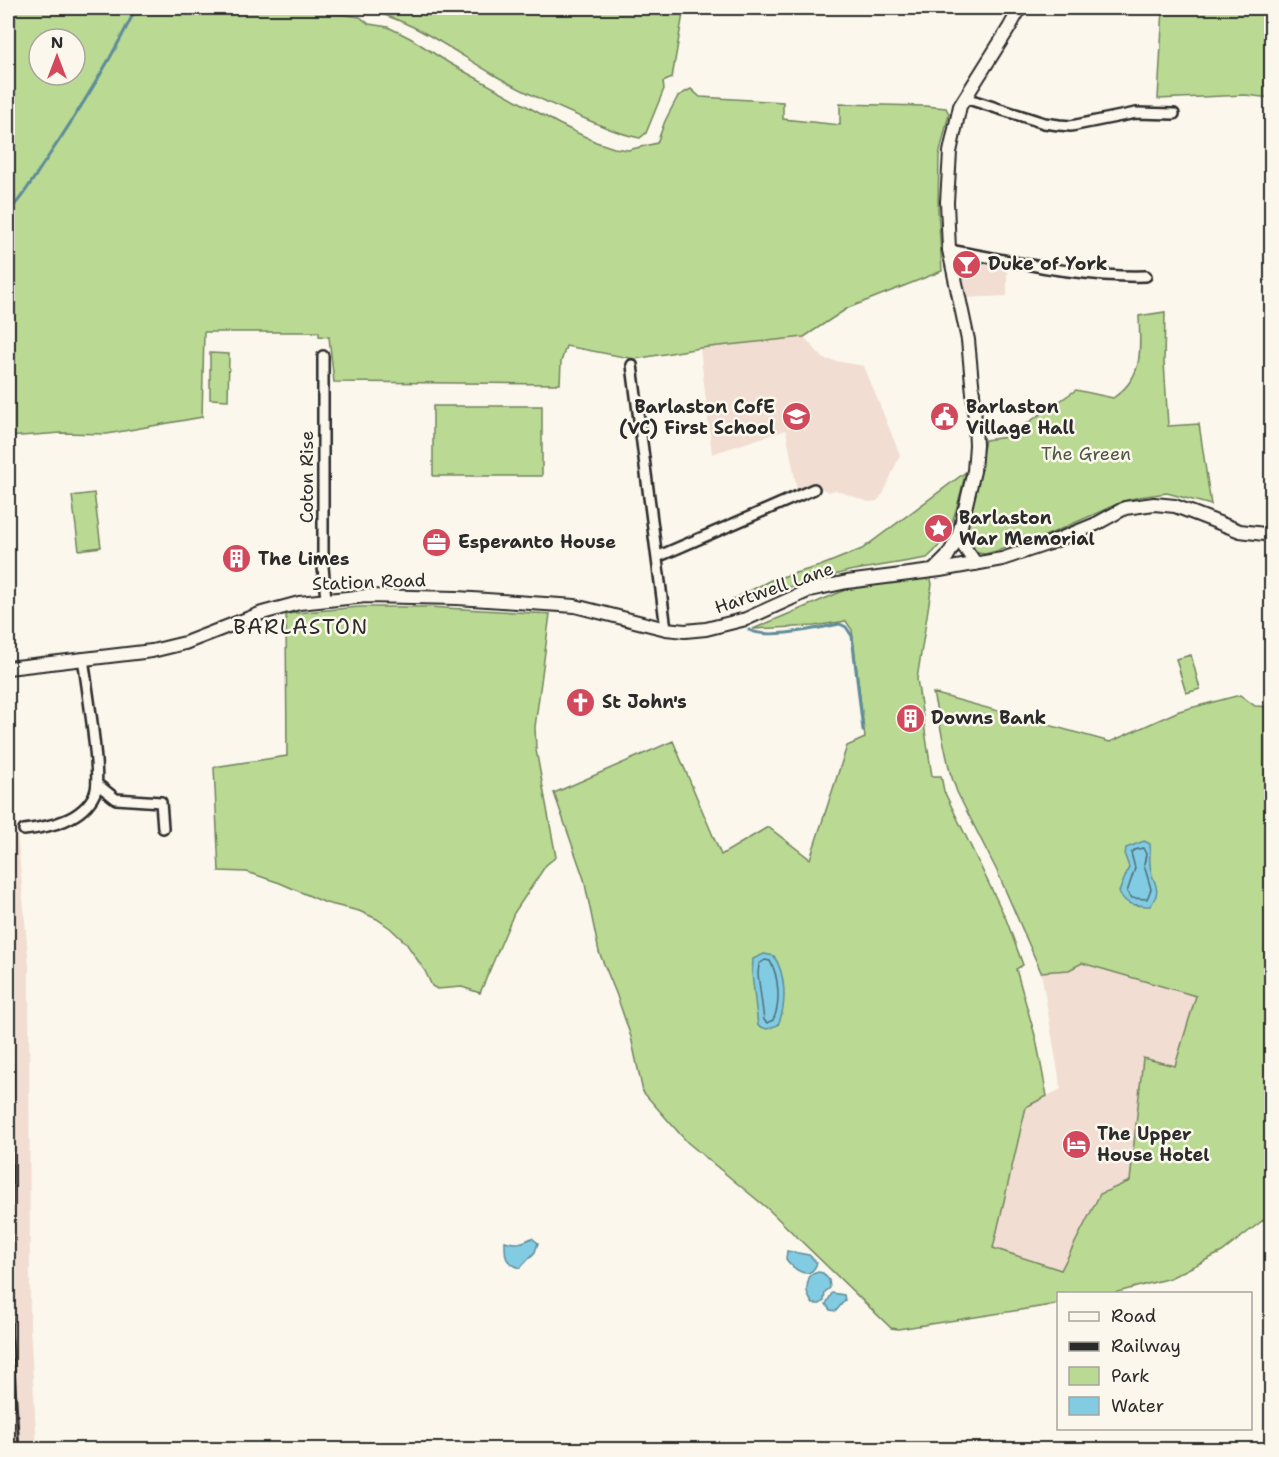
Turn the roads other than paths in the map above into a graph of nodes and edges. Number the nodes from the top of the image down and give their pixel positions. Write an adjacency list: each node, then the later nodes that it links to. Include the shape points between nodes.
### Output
1 (1020, 8): 2 (street)
2 (965, 98): 3 (street, via 1044,123 1071,126 1136,113); 4 (street, via 950,152)
3 (1174, 114)
4 (949, 249): 5 (street, via 1070,271); 10 (street, via 968,340 975,404 974,471)
5 (1146, 276)
6 (323, 356): 14 (street, Coton Rise)
7 (632, 365): 11 (street)
8 (814, 489): 11 (street)
9 (1272, 535): 12 (street, Hartwell Lane, via 1240,531 1175,506 1140,505 1025,552)
10 (958, 538): 12 (street); 13 (street)
11 (657, 557): 15 (street)
12 (976, 564): 13 (street, Hartwell Lane)
13 (934, 570): 15 (street, Hartwell Lane, via 810,591 746,619 706,629)
14 (326, 599): 15 (street, Station Road, via 458,598 575,606); 16 (street, Station Road, via 262,613 185,643 152,651)
15 (666, 629)
16 (83, 658): 17 (street, Station Road); 18 (street)
17 (8, 668)
18 (98, 784): 19 (street, via 116,799 161,802); 20 (street, via 89,801 73,816 56,825)
19 (163, 828)
20 (24, 830)

